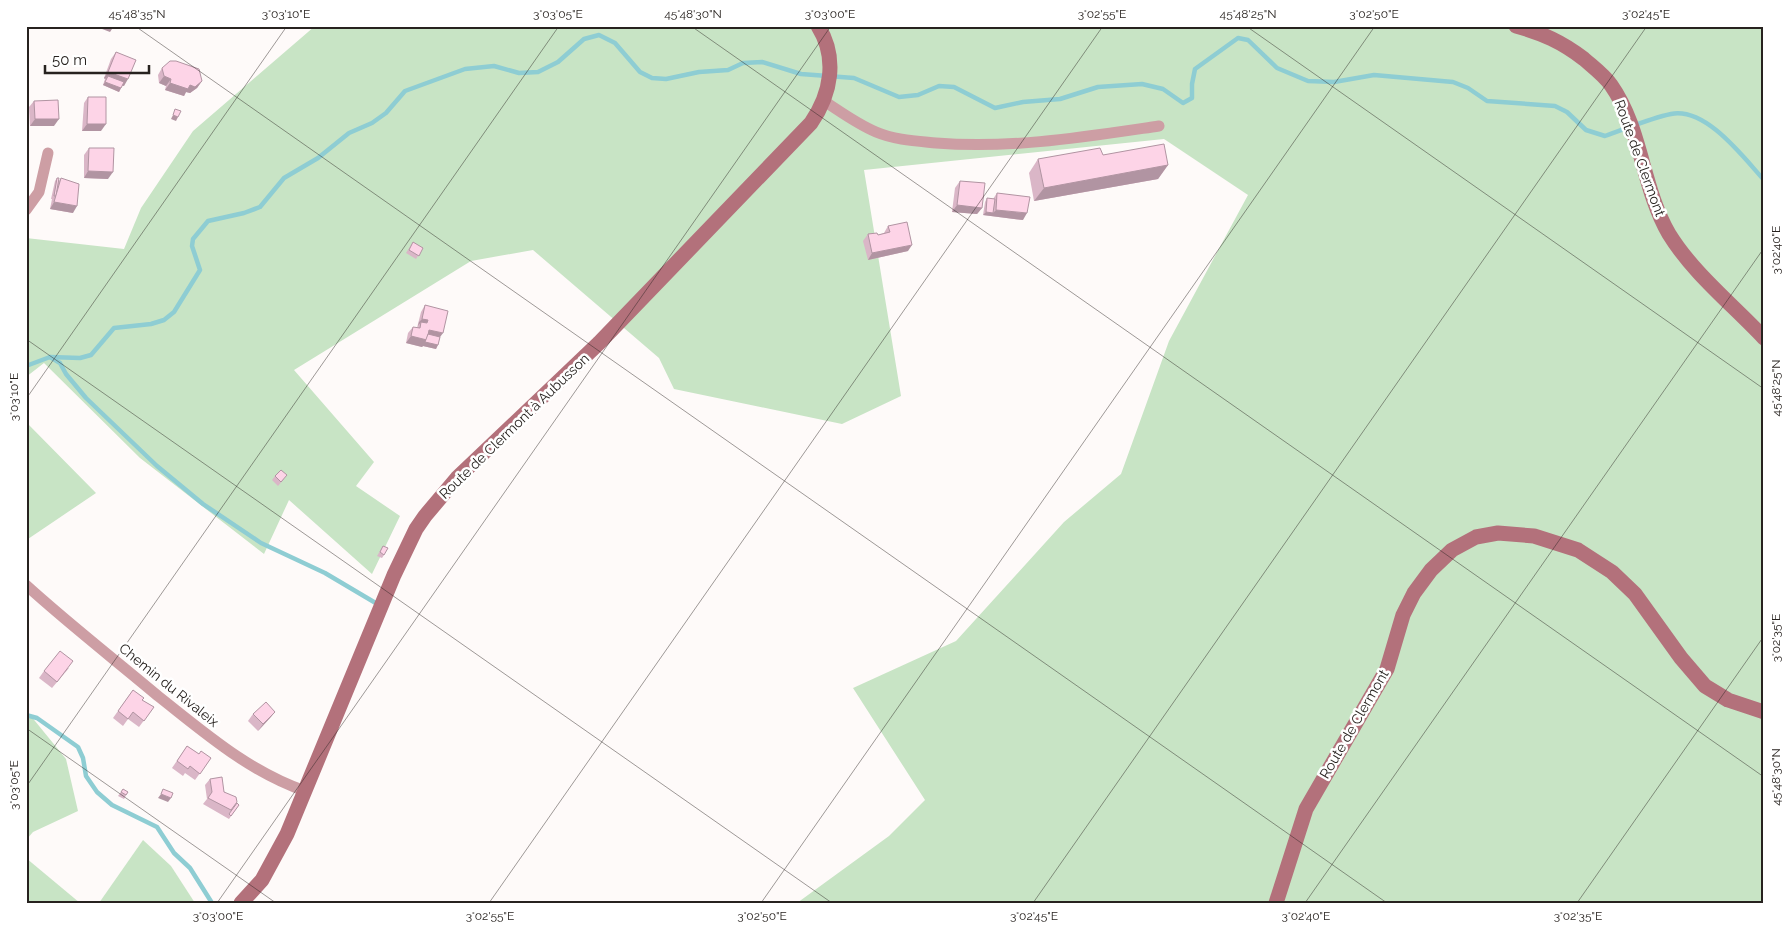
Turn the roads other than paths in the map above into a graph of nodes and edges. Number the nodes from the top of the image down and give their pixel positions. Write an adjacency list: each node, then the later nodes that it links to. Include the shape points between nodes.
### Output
1 (818, 26): 3 (street, Route de Clermont à Aubusson, via 830,62)
2 (1516, 26): 7 (street, Route de Clermont, via 1552,37 1610,83 1620,98 1652,197 1670,235 1701,274)
3 (824, 101): 4 (street, via 877,133 907,141 944,144 1029,144); 10 (street, Route de Clermont à Aubusson, via 792,144 593,349 457,478 425,516 397,567)
4 (1159, 126)
5 (48, 153): 6 (street, via 39,192)
6 (26, 210)
7 (1764, 338)
8 (26, 585): 10 (street, Chemin du Rivaleix, via 80,633 217,743 265,774)
9 (1764, 712): 12 (street, Route de Clermont, via 1728,700 1705,686 1635,594 1612,572 1578,550 1534,536 1498,533 1476,538 1452,550 1414,593 1403,615 1386,669 1306,809)
10 (305, 791): 11 (street, Route de Clermont à Aubusson, via 279,851 262,880)
11 (241, 903)
12 (1276, 903)

